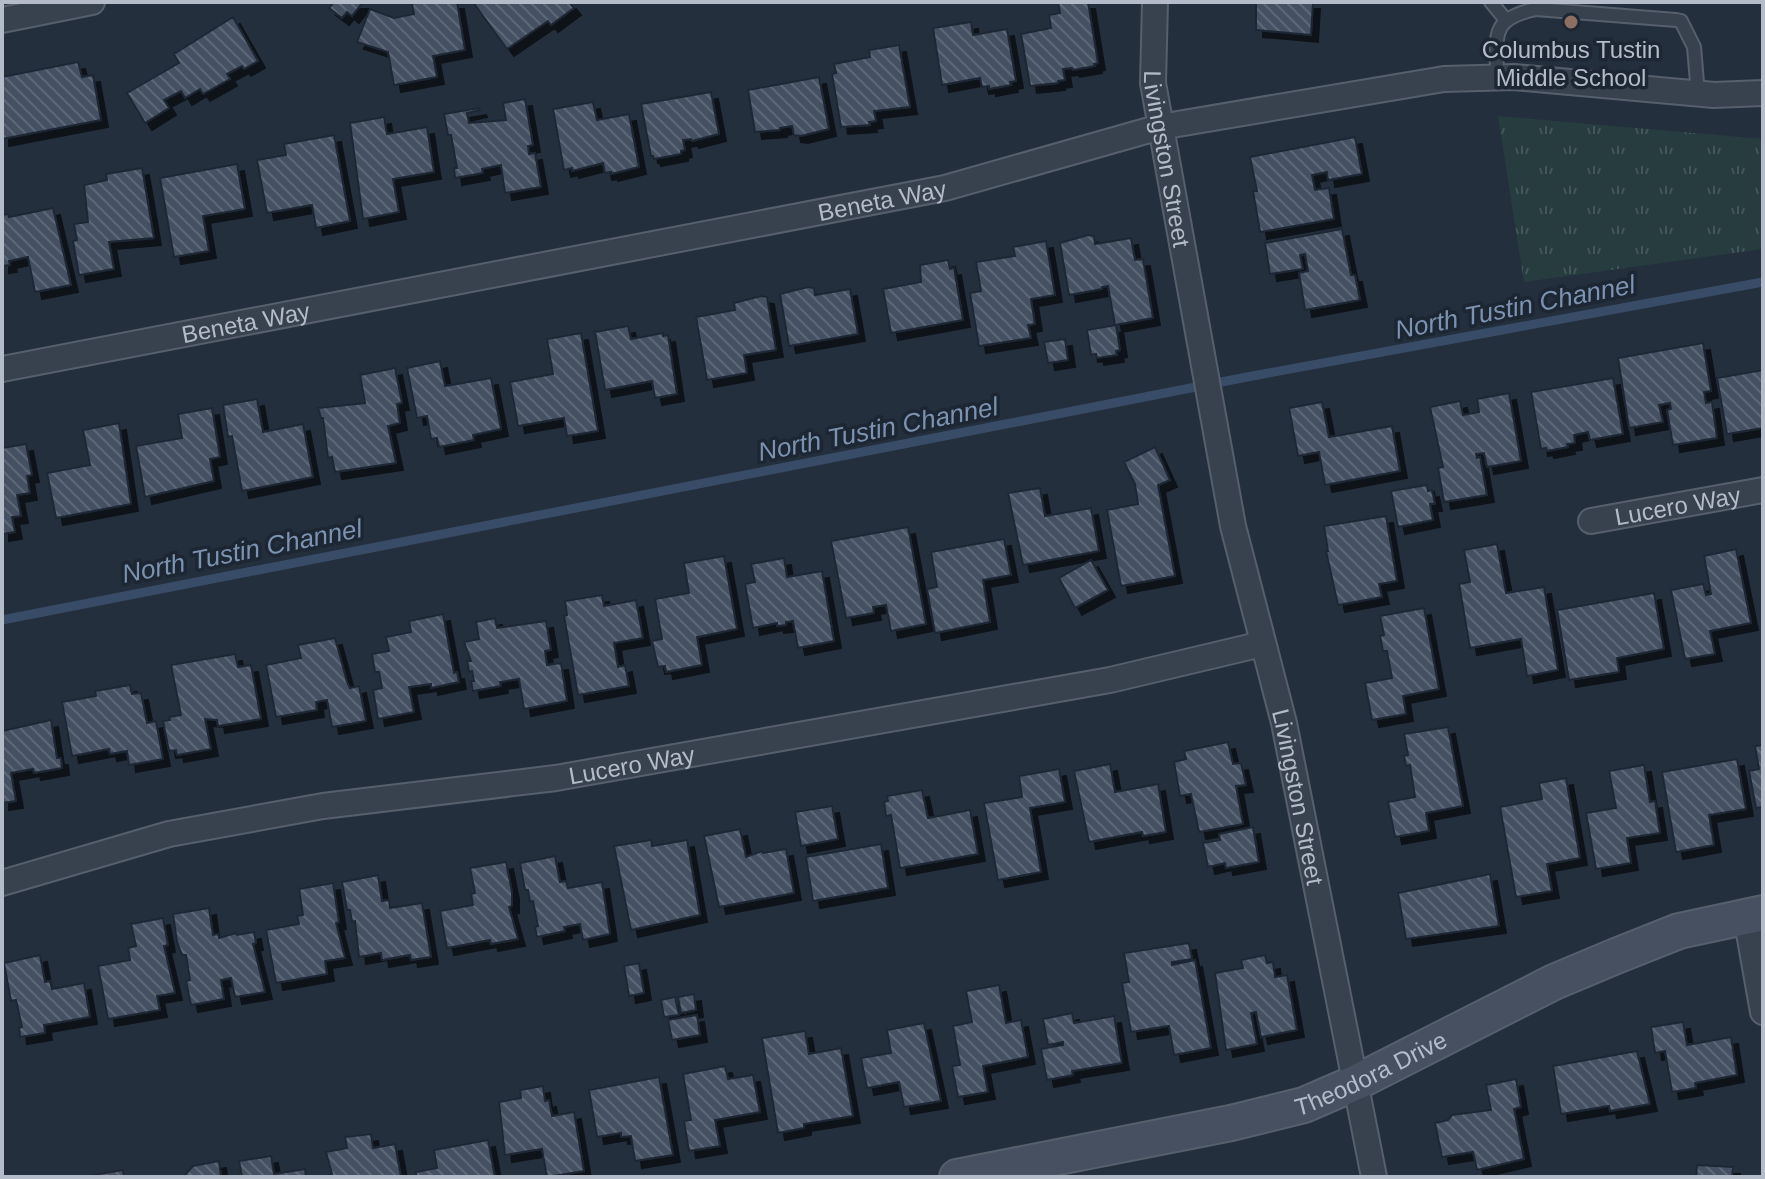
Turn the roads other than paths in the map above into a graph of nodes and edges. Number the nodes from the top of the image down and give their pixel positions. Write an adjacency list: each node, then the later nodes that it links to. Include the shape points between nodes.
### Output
1 (92, 2): 5 (street)
2 (1155, 2): 9 (street, Livingston Street, via 1153,83)
3 (1491, 2): 4 (lane)
4 (1510, 16): 6 (lane, via 1497,33); 8 (lane, via 1536,9 1681,21 1694,47)
5 (2, 20)
6 (1497, 77): 8 (street, Beneta Way); 9 (street, Beneta Way, via 1444,79)
7 (1763, 93): 8 (street, Beneta Way)
8 (1698, 94)
9 (1160, 127): 10 (street, Beneta Way, via 945,188); 13 (street, Livingston Street, via 1233,526)
10 (2, 369)
11 (1763, 490): 12 (street, Lucero Way)
12 (1591, 521)
13 (1262, 644): 14 (street, Lucero Way, via 1110,680 556,778 323,806 169,834); 17 (street, Livingston Street, via 1284,723)
14 (2, 883)
15 (1755, 914): 16 (street); 17 (street, Theodora Drive, via 1679,931 1554,982)
16 (1763, 1012)
17 (1357, 1082): 18 (street, Theodora Drive, via 1304,1105 1231,1123); 19 (street, Livingston Street)
18 (957, 1177)
19 (1374, 1177)

